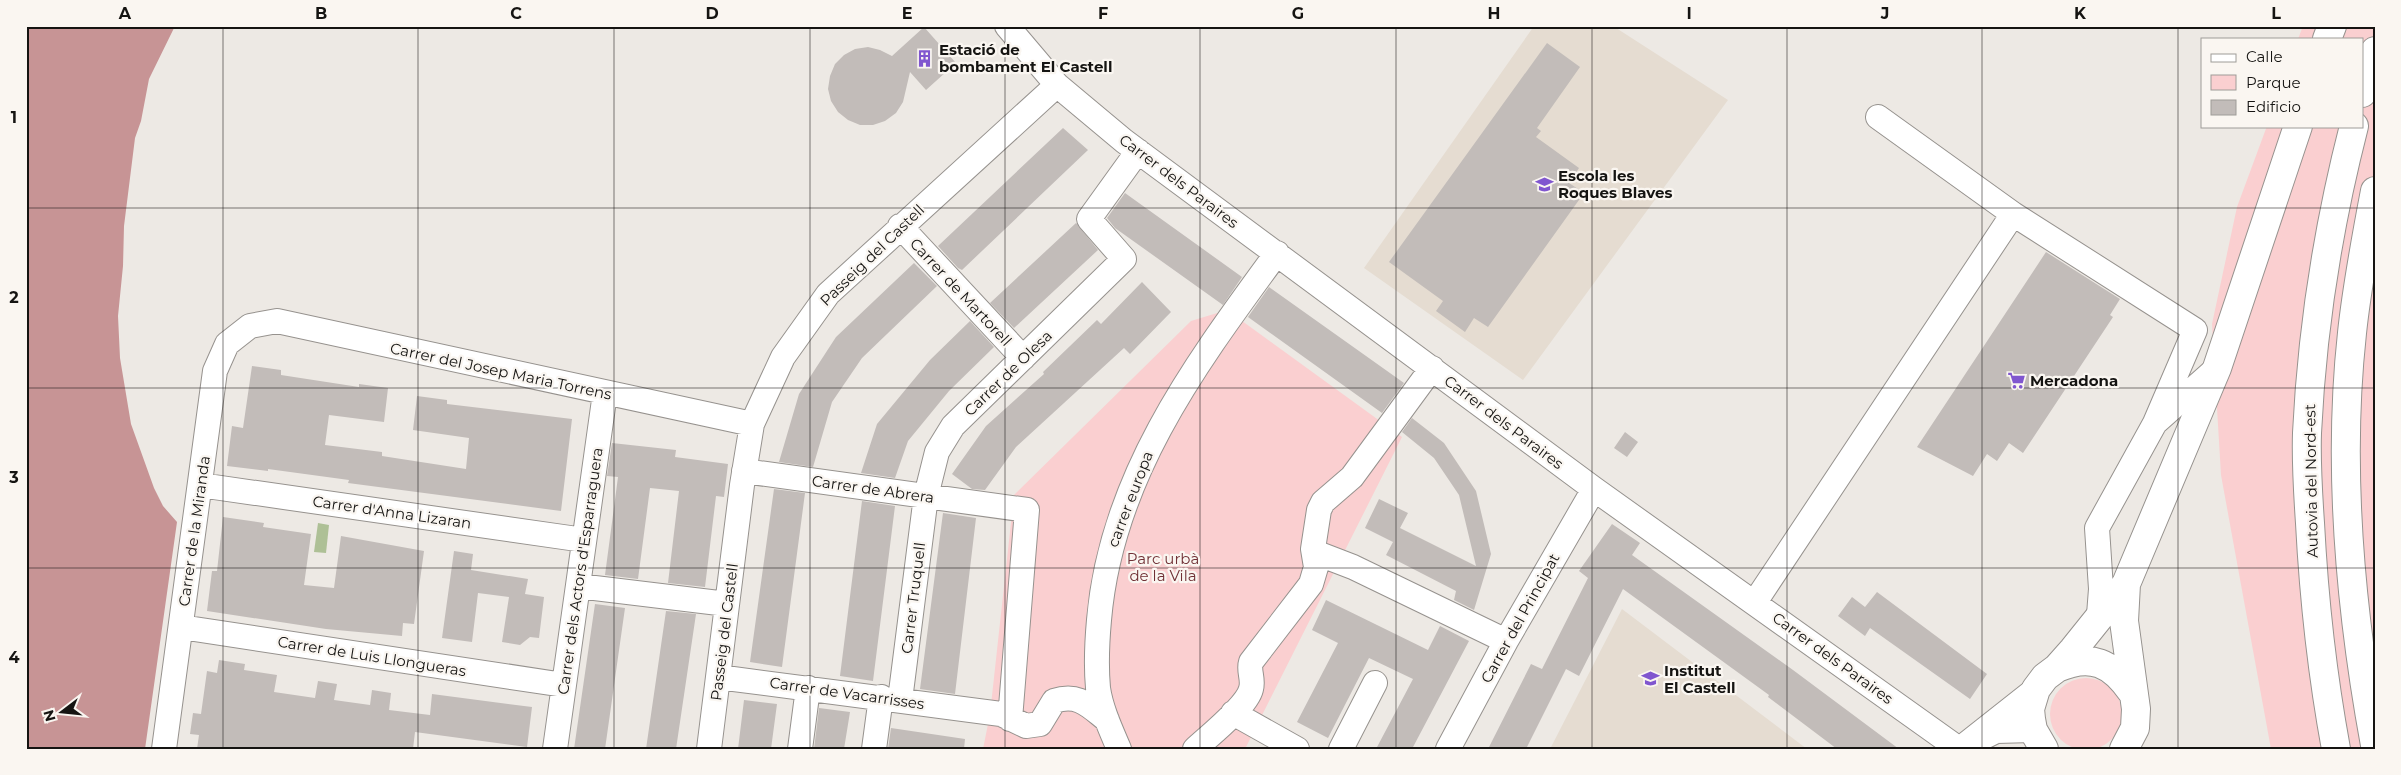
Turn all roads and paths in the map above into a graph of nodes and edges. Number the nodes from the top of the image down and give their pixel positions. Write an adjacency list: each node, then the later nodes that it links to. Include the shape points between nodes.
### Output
1 (1007, 26): 5 (street)
2 (2332, 26): 3 (main road)
3 (2327, 38)
4 (2375, 51): 6 (main road)
5 (1057, 85): 10 (street, Carrer dels Paraires); 13 (street, Passeig del Castell)
6 (2364, 87)
7 (1878, 117): 12 (street)
8 (2297, 128): 18 (main road)
9 (2354, 128): 60 (main road, Autovia del Nord-est, via 2323,272 2307,435 2313,590 2323,678)
10 (1138, 151): 14 (street, Carrer dels Paraires); 16 (street, Carrer de Olesa, via 1089,220 1124,259)
11 (2375, 191): 48 (main road, via 2351,334 2346,507 2364,685)
12 (2013, 214): 20 (street, via 2195,330); 30 (street)
13 (900, 226): 16 (street, Carrer de Martorell); 21 (street, Passeig del Castell, via 828,294 783,357)
14 (1277, 253): 17 (street, Carrer dels Paraires); 44 (street, carrer europa, via 1192,374 1142,462 1126,504 1102,584 1098,689)
15 (250, 326): 19 (street, Carrer del Josep Maria Torrens, via 278,321); 23 (street, Carrer de la Miranda, via 227,344 215,371)
16 (1023, 358): 25 (street, Carrer de Olesa, via 953,426 937,452)
17 (1432, 368): 24 (street, Carrer dels Paraires); 27 (street, via 1352,477 1323,502 1319,510)
18 (2217, 368): 20 (street); 28 (main road)
19 (605, 393): 21 (street, Carrer del Josep Maria Torrens); 26 (street, Carrer dels Actors d'Esparraguera)
20 (2155, 423): 32 (street, via 2097,528 2101,589)
21 (752, 424): 22 (street, Passeig del Castell)
22 (744, 471): 25 (street, Carrer de Abrera); 31 (street, Passeig del Castell)
23 (200, 485): 26 (street, Carrer d'Anna Lizaran); 33 (street, Carrer de la Miranda)
24 (1594, 488): 30 (street, Carrer dels Paraires); 34 (street, Carrer del Principat)
25 (926, 496): 42 (street, Carrer Truquell); 45 (street, Carrer de Abrera, via 1027,510)
26 (584, 540): 29 (street, Carrer dels Actors d'Esparraguera)
27 (1314, 552): 34 (street, via 1353,567); 43 (street, via 1316,567 1311,584 1251,662 1250,694)
28 (2126, 584): 32 (main road); 41 (main road, via 2124,622)
29 (578, 586): 31 (street); 38 (street, Carrer dels Actors d'Esparraguera)
30 (1754, 602): 59 (street, Carrer dels Paraires)
31 (727, 604): 36 (street, Passeig del Castell)
32 (2099, 615): 35 (main road)
33 (181, 627): 38 (street, Carrer de Luis Llongueras); 49 (street, Carrer de la Miranda)
34 (1506, 641): 58 (street, Carrer del Principat)
35 (2057, 668): 40 (main road); 41 (main road, via 2080,660 2104,664 2116,672)
36 (718, 677): 39 (street, Carrer de Vacarrisses); 51 (street, Passeig del Castell)
37 (1375, 683): 57 (street)
38 (564, 685): 50 (street, Carrer dels Actors d'Esparraguera)
39 (808, 688): 42 (street, Carrer de Vacarrisses); 52 (street)
40 (2036, 689): 46 (main road, via 2030,709); 59 (street)
41 (2132, 692): 47 (main road, via 2136,709)
42 (891, 699): 45 (street, Carrer de Vacarrisses, via 1001,714); 53 (street, Carrer Truquell)
43 (1233, 713): 55 (street); 56 (street)
44 (1107, 720): 45 (street, via 1078,699 1066,697 1054,701 1040,724); 54 (street, carrer europa)
45 (1018, 722)
46 (2037, 742): 59 (street, via 1996,731)
47 (2135, 742)
48 (2375, 745)
49 (164, 749)
50 (555, 749)
51 (709, 749)
52 (800, 749)
53 (874, 749)
54 (1119, 749)
55 (1195, 749)
56 (1297, 749)
57 (1341, 749)
58 (1448, 749)
59 (1960, 749)
60 (2336, 749)

